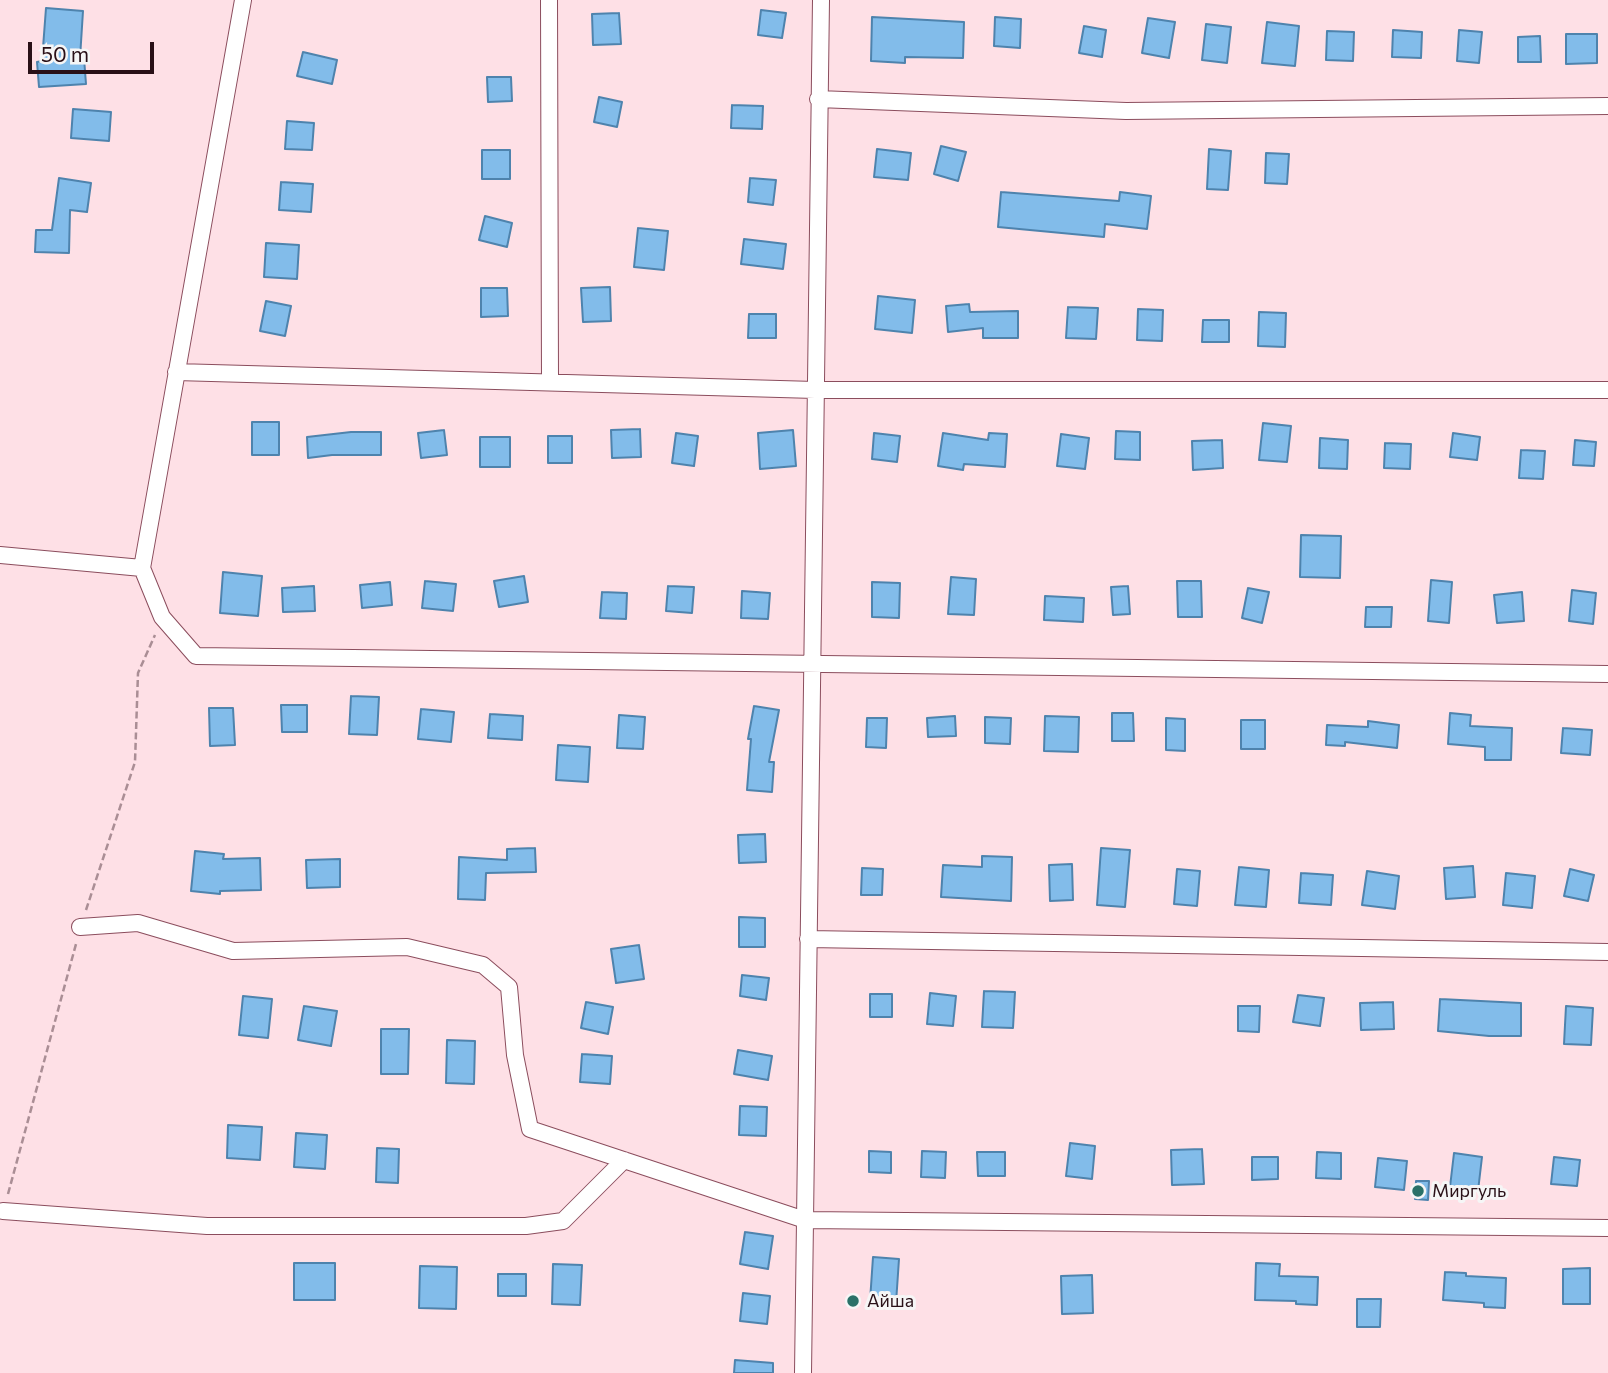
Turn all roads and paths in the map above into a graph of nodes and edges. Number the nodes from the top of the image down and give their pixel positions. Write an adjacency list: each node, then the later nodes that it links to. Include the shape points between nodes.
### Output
1 (243, 0): 6 (street)
2 (549, 0): 7 (street)
3 (821, 0): 4 (street)
4 (818, 99): 5 (street, via 1126,111); 8 (street)
5 (1608, 106)
6 (176, 372): 7 (street); 11 (street)
7 (550, 382): 8 (street)
8 (815, 390): 9 (street); 12 (street)
9 (1608, 390)
10 (0, 555): 11 (street)
11 (142, 568): 12 (street, via 162,617 195,656)
12 (812, 664): 13 (street); 15 (street)
13 (1608, 674)
14 (80, 926): 17 (street, via 138,923 233,951 407,947 482,965 509,987 515,1055 530,1129)
15 (808, 939): 16 (street); 19 (street)
16 (1608, 952)
17 (624, 1160): 18 (street, via 563,1221 526,1226 208,1226); 19 (street)
18 (3, 1211)
19 (805, 1220): 20 (street); 21 (street)
20 (1608, 1228)
21 (803, 1373)

